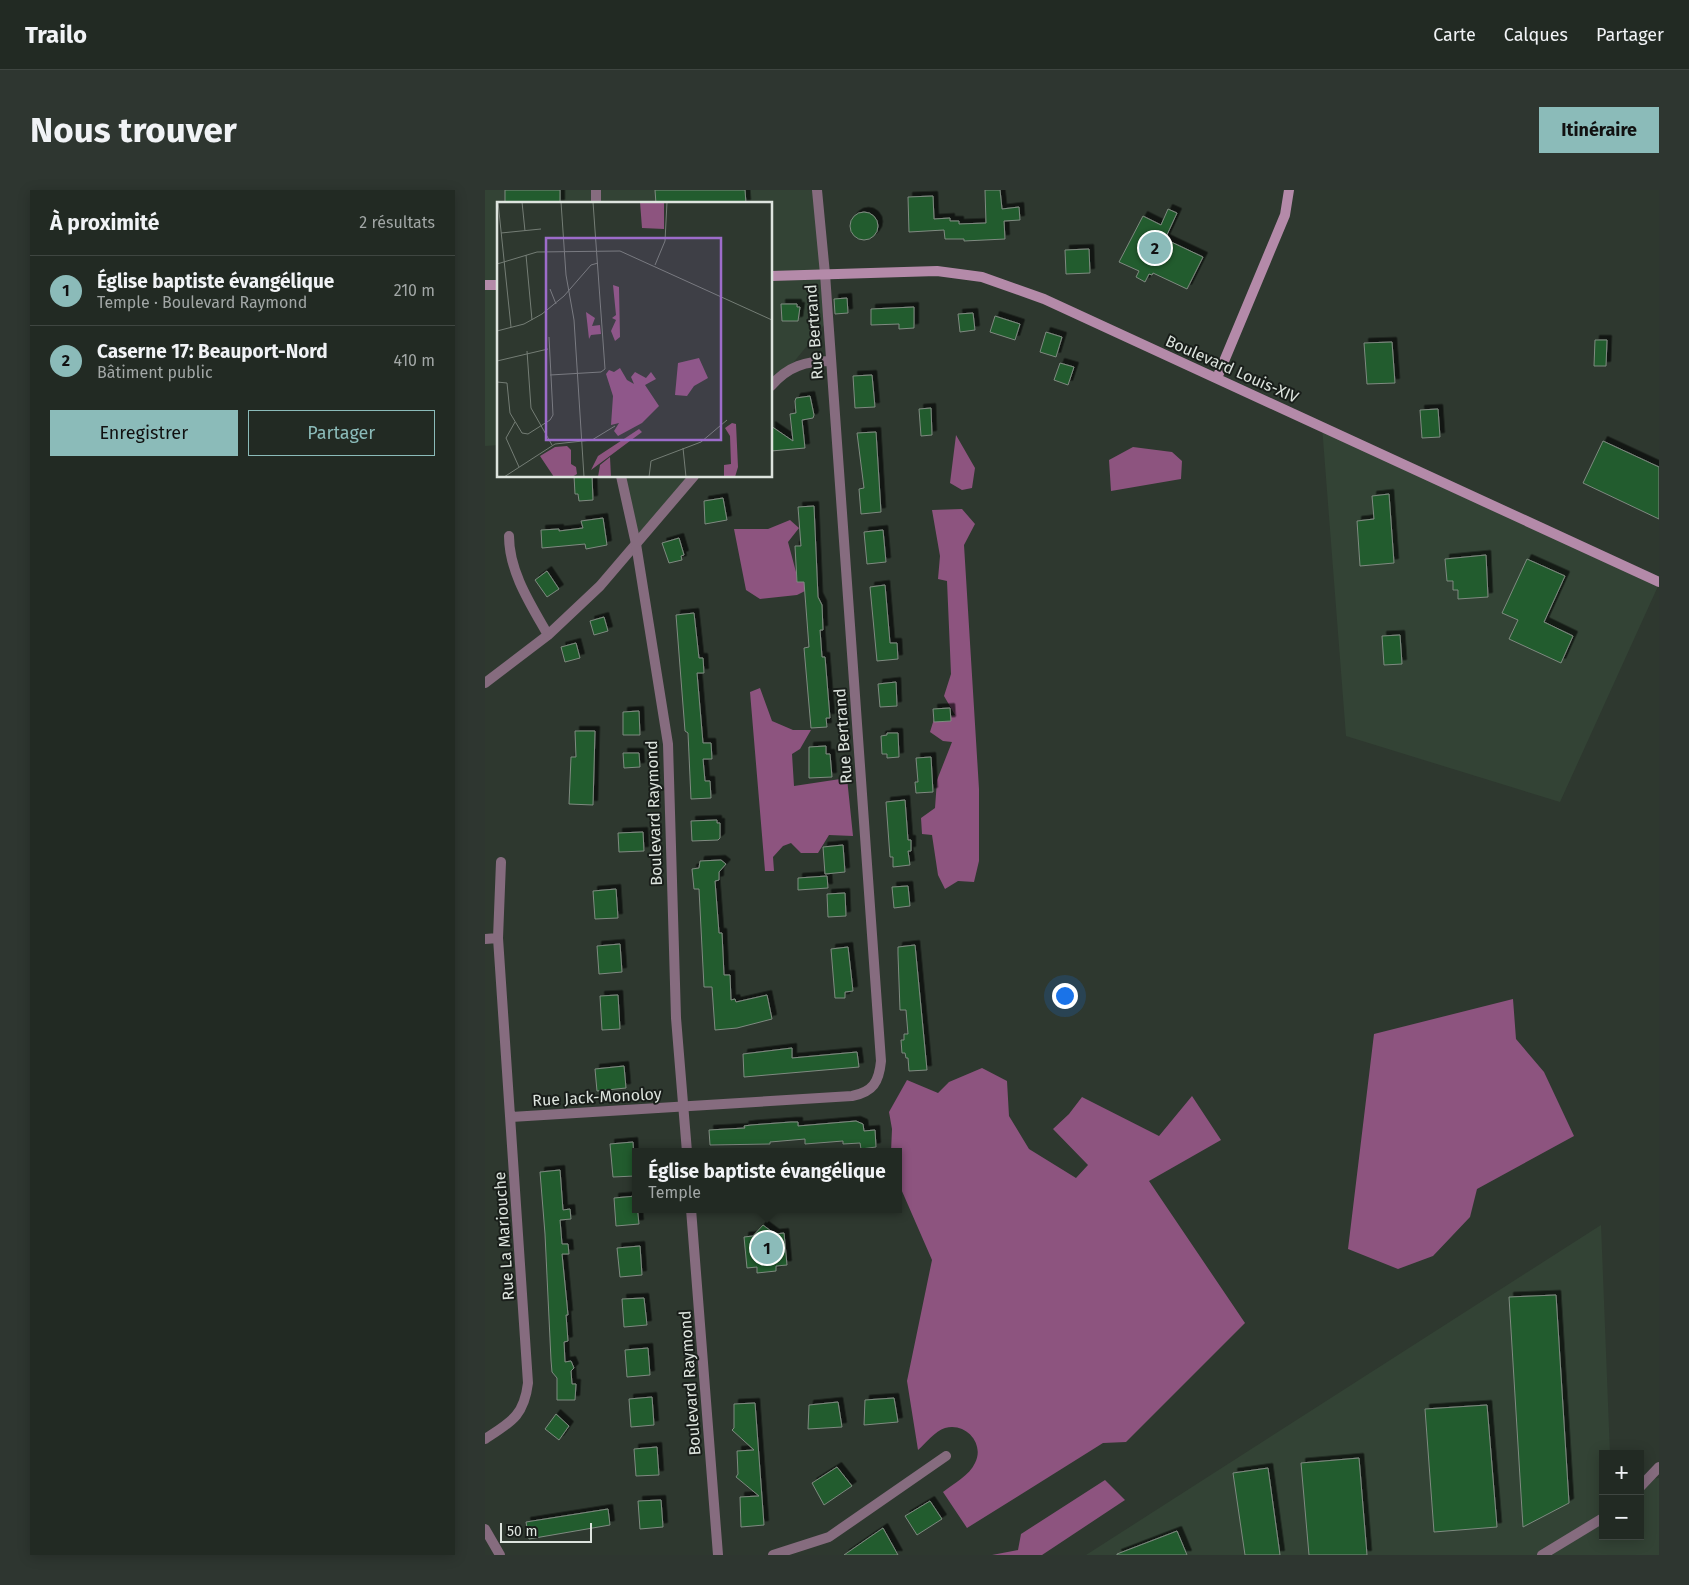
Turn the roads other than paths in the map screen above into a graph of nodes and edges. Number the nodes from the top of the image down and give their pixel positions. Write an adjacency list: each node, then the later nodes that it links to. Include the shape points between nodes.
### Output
1 (817, 190): 3 (street, Rue Bertrand)
2 (1289, 190): 6 (main road, via 1285,215)
3 (825, 274): 4 (main road, Boulevard Louis-XIV); 5 (street, Rue Bertrand); 6 (main road, Boulevard Louis-XIV, via 937,271 982,277 1044,299)
4 (773, 276)
5 (831, 361): 7 (street, via 796,365 782,373); 18 (street, Rue Bertrand, via 880,1051 879,1074 875,1085 866,1093 852,1096)
6 (1217, 378): 12 (main road, Boulevard Louis-XIV)
7 (773, 384)
8 (621, 478): 11 (street, Boulevard Raymond)
9 (692, 478): 11 (street)
10 (509, 536): 13 (street, via 509,550 525,595)
11 (636, 544): 13 (street, via 600,586); 18 (street, Boulevard Raymond, via 668,744 676,1018)
12 (1659, 582)
13 (548, 636): 14 (street)
14 (485, 683)
15 (501, 862): 16 (street, Rue La Mariouche)
16 (498, 938): 17 (street); 19 (street, Rue La Mariouche)
17 (485, 939)
18 (684, 1107): 19 (street, Rue Jack-Monoloy); 20 (street, Boulevard Raymond)
19 (511, 1117): 22 (street, Rue La Mariouche, via 528,1383 521,1411 511,1422)
20 (687, 1148)
21 (691, 1213): 29 (street, Boulevard Raymond)
22 (485, 1439)
23 (946, 1456): 30 (street, via 829,1537)
24 (1659, 1467): 25 (street)
25 (1644, 1483)
26 (1599, 1520): 31 (street)
27 (485, 1529): 28 (street)
28 (500, 1555)
29 (718, 1555)
30 (773, 1555)
31 (1542, 1555)

